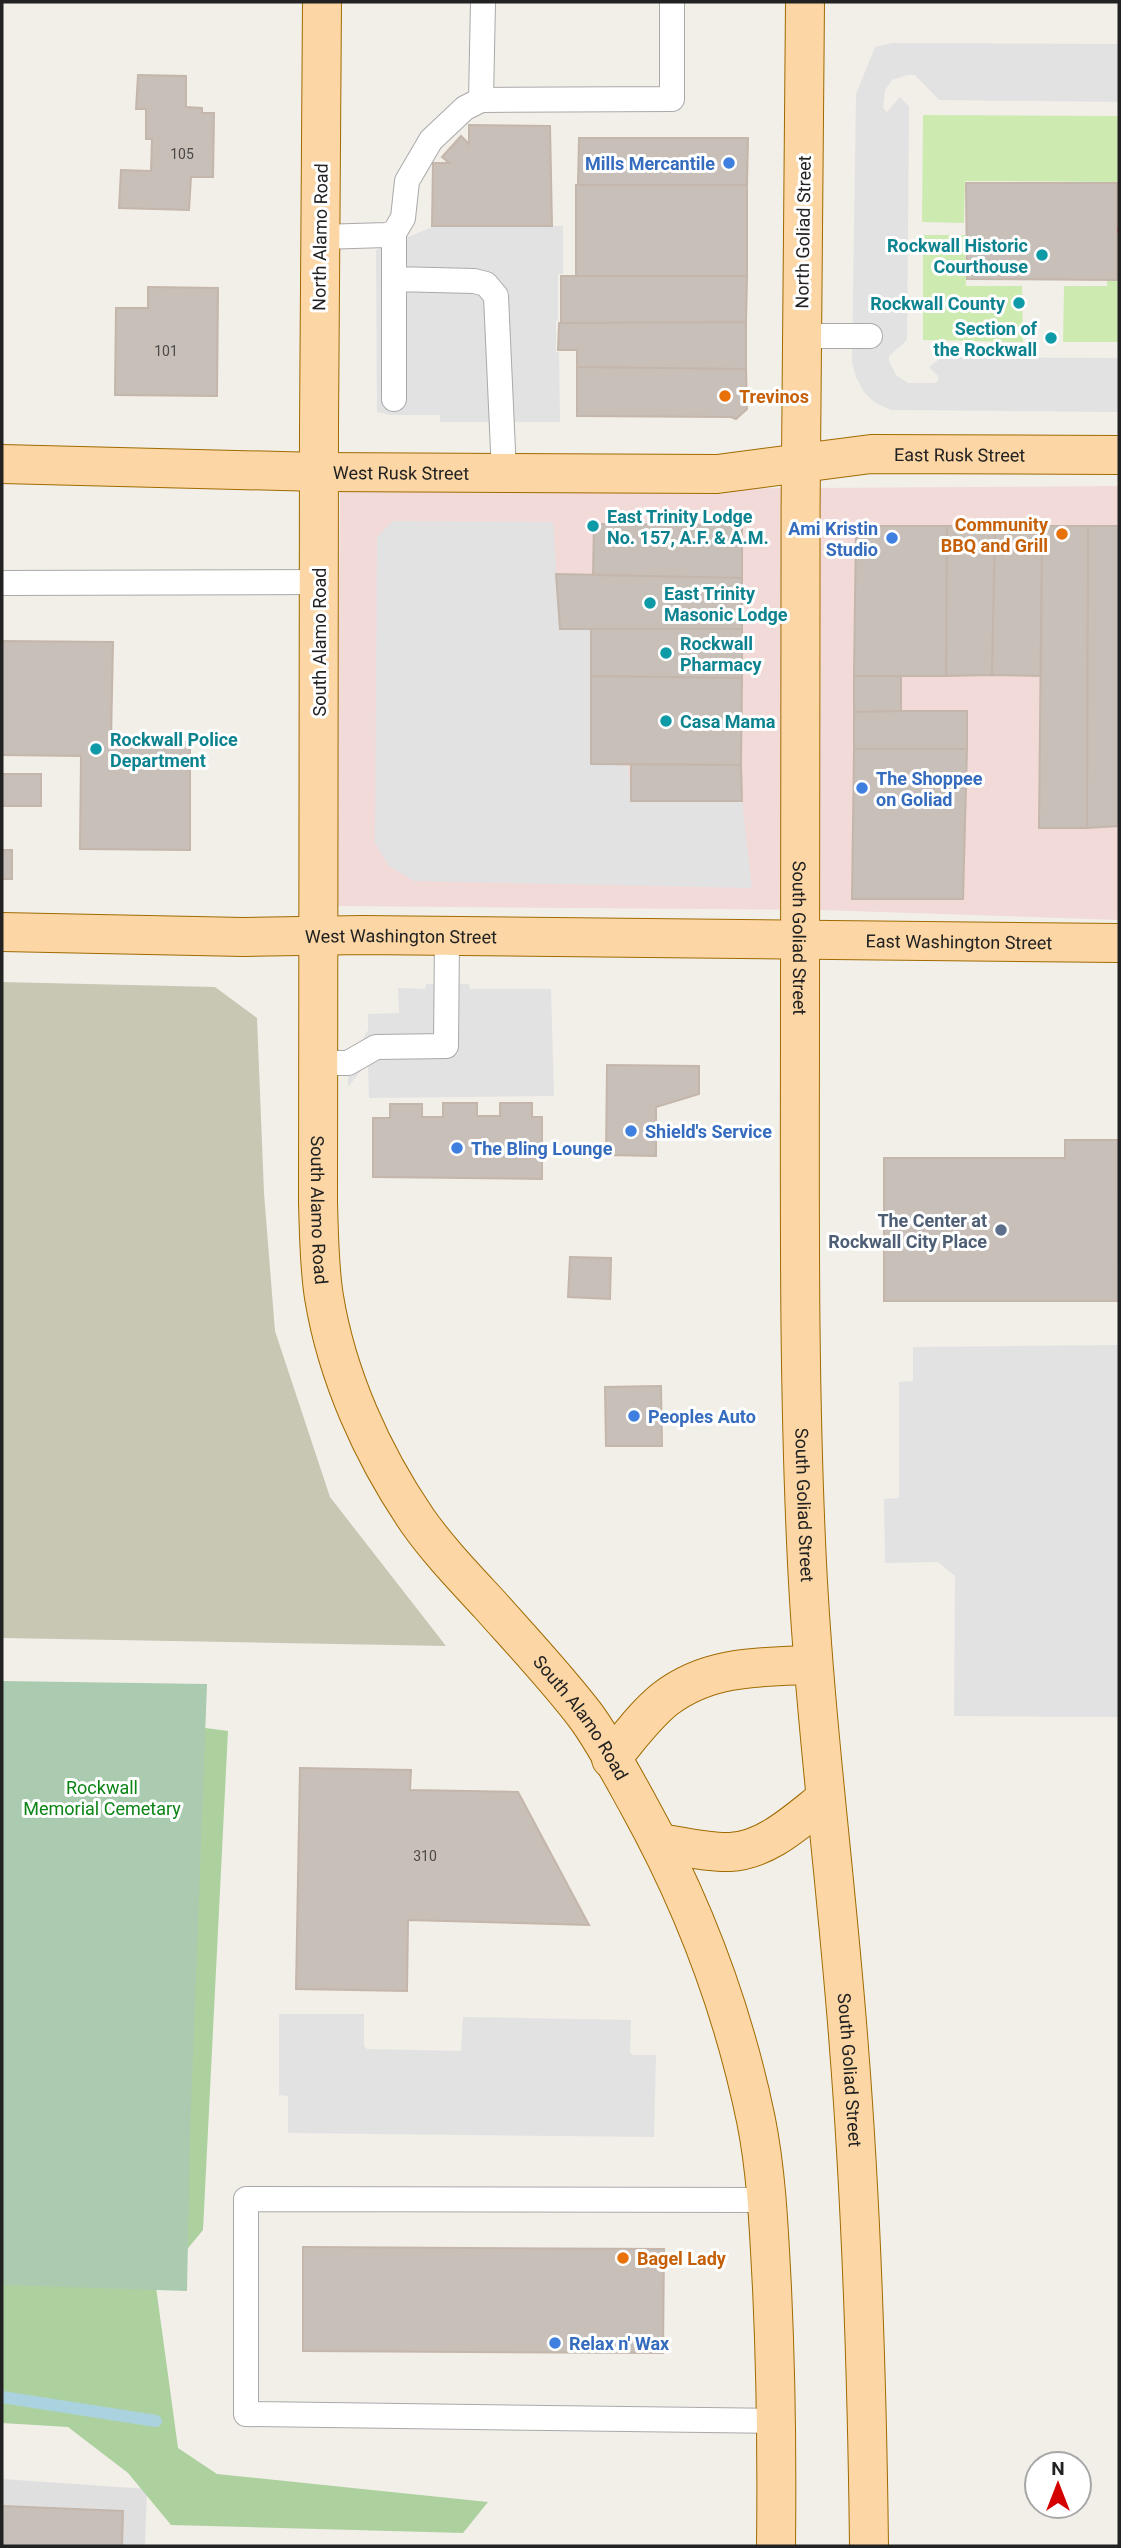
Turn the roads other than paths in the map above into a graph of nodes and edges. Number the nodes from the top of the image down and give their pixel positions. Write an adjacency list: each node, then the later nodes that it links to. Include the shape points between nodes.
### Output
1 (322, 2): 7 (main road, North Alamo Road)
2 (483, 2): 5 (lane)
3 (672, 2): 5 (lane, via 672,99)
4 (805, 2): 9 (main road, North Goliad Street)
5 (481, 100): 6 (lane, via 431,139 407,181 403,218)
6 (394, 233): 7 (lane); 8 (lane)
7 (321, 237): 15 (main road, North Alamo Road)
8 (394, 279): 11 (lane); 16 (lane, via 474,281 486,284 496,296)
9 (802, 336): 10 (lane); 13 (main road, North Goliad Street)
10 (870, 336)
11 (394, 399)
12 (1119, 455): 13 (main road, East Rusk Street, via 871,454)
13 (800, 463): 16 (main road, West Rusk Street, via 717,474); 22 (main road, South Goliad Street)
14 (2, 464): 15 (main road, West Rusk Street)
15 (319, 472): 16 (main road, West Rusk Street); 17 (main road, South Alamo Road)
16 (504, 473)
17 (319, 582): 18 (lane); 20 (main road, South Alamo Road)
18 (2, 583)
19 (2, 932): 20 (main road, West Washington Street)
20 (320, 936): 21 (main road, West Washington Street); 24 (main road, South Alamo Road)
21 (447, 936): 22 (main road, West Washington Street); 24 (lane, via 446,1046 376,1047 348,1063)
22 (799, 941): 23 (main road, East Washington Street); 25 (main road, South Goliad Street, via 801,1321)
23 (1119, 943)
24 (319, 1063): 26 (main road, South Alamo Road, via 324,1299 354,1402 418,1521 588,1719)
25 (813, 1665): 26 (main road, via 730,1669 689,1683 661,1703); 27 (main road, South Goliad Street)
26 (611, 1759): 28 (main road, South Alamo Road)
27 (825, 1799): 28 (main road, via 767,1842 750,1849 717,1851); 32 (main road, South Goliad Street, via 849,2042 862,2249)
28 (659, 1843): 29 (main road, via 730,2014 756,2122)
29 (767, 2200): 30 (main road); 30 (lane, via 246,2199 246,2414)
30 (776, 2421): 31 (main road)
31 (776, 2546)
32 (869, 2546)

